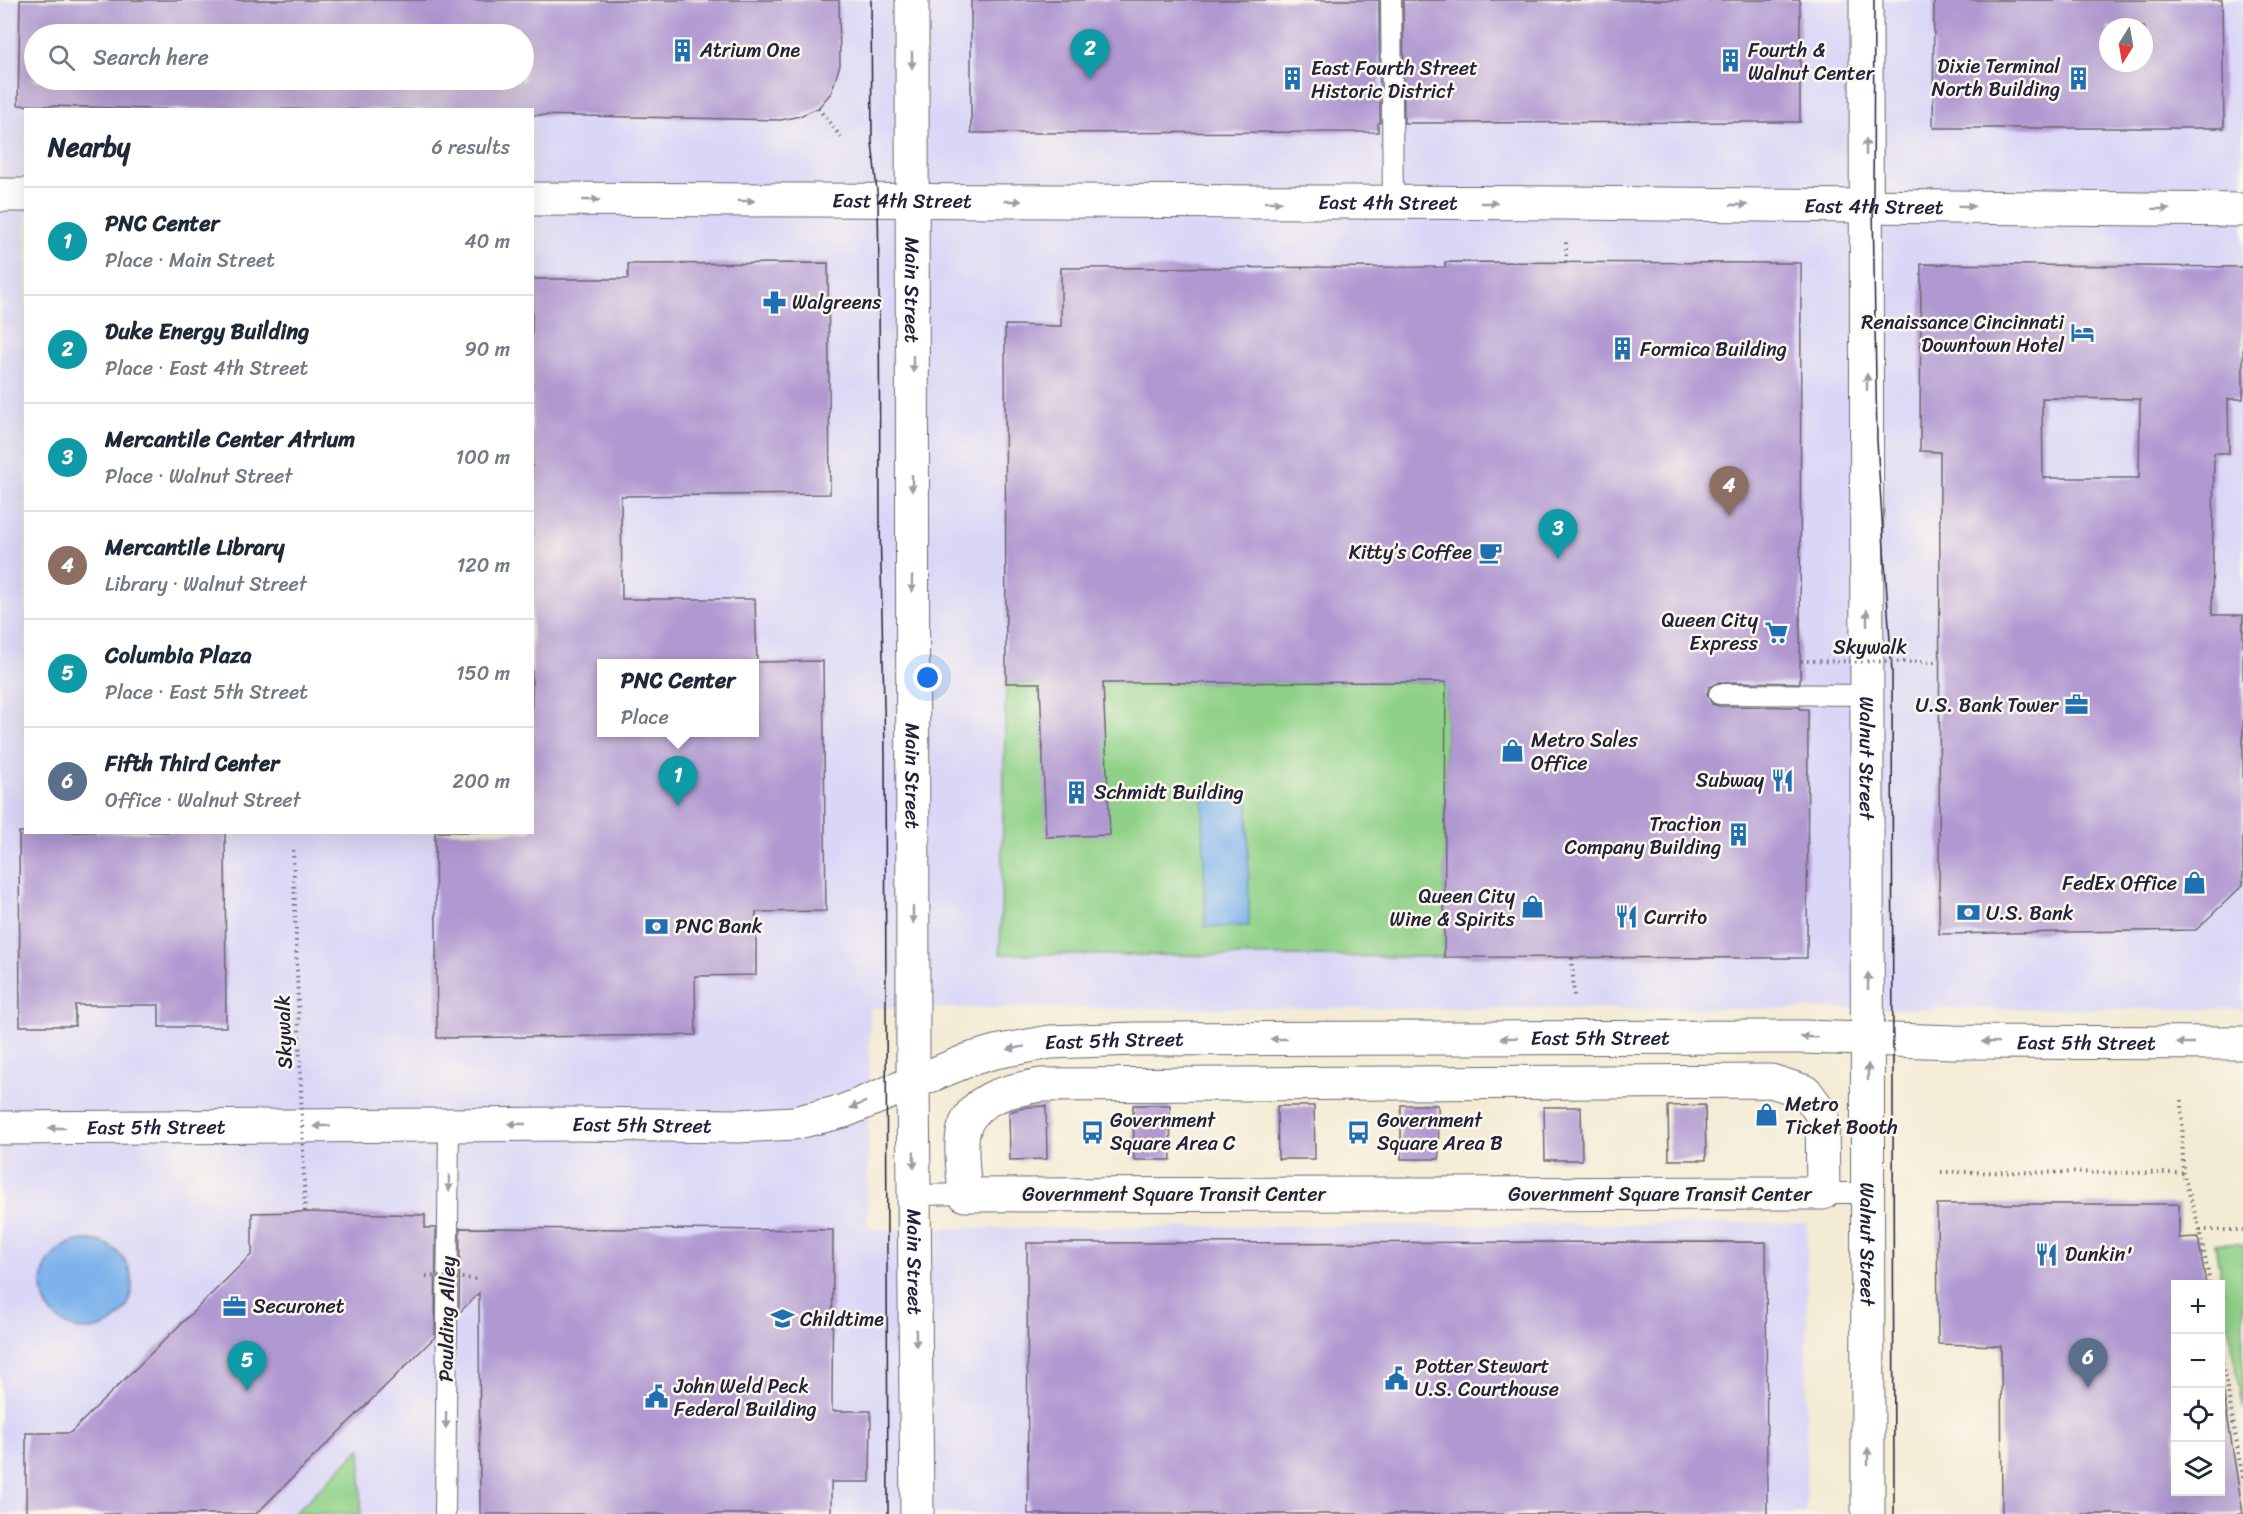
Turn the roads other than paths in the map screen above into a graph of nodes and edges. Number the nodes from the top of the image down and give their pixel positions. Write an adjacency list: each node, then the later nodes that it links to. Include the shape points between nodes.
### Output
1 (912, 0): 7 (street, Main Street, one-way to 7)
2 (1390, 0): 8 (lane)
3 (1866, 0): 9 (street, Walnut Street, one-way to 3)
4 (0, 195): 5 (street)
5 (24, 195)
6 (534, 200): 7 (street, East 4th Street, one-way to 7)
7 (912, 201): 8 (street, East 4th Street, one-way to 8); 15 (street, Main Street, one-way to 15)
8 (1393, 203): 9 (street, East 4th Street, one-way to 9)
9 (1866, 206): 10 (street, East 4th Street, one-way to 10); 12 (street, Walnut Street, one-way to 9)
10 (2243, 210)
11 (1719, 694): 12 (lane)
12 (1867, 695): 13 (street, Walnut Street, one-way to 12)
13 (1868, 1040): 14 (street, East 5th Street, one-way to 13); 15 (street, East 5th Street, one-way to 15, via 1804,1036 1072,1041 994,1052); 19 (street, Walnut Street, one-way to 13)
14 (2243, 1043)
15 (913, 1083): 16 (street, East 5th Street, one-way to 16, via 844,1110 794,1123); 20 (street, Main Street, one-way to 20)
16 (449, 1125): 17 (street, East 5th Street, one-way to 17); 22 (lane, Paulding Alley, one-way to 22)
17 (0, 1128)
18 (1823, 1193): 19 (lane); 21 (lane); 21 (street, Government Square Transit Center, via 1822,1114 1806,1092 1771,1081 1748,1081 1041,1085 1000,1092 970,1115 963,1131)
19 (1868, 1193): 24 (street, Walnut Street, one-way to 19)
20 (914, 1195): 21 (lane); 23 (street, Main Street, one-way to 23)
21 (965, 1195)
22 (444, 1514)
23 (917, 1514)
24 (1869, 1514)

